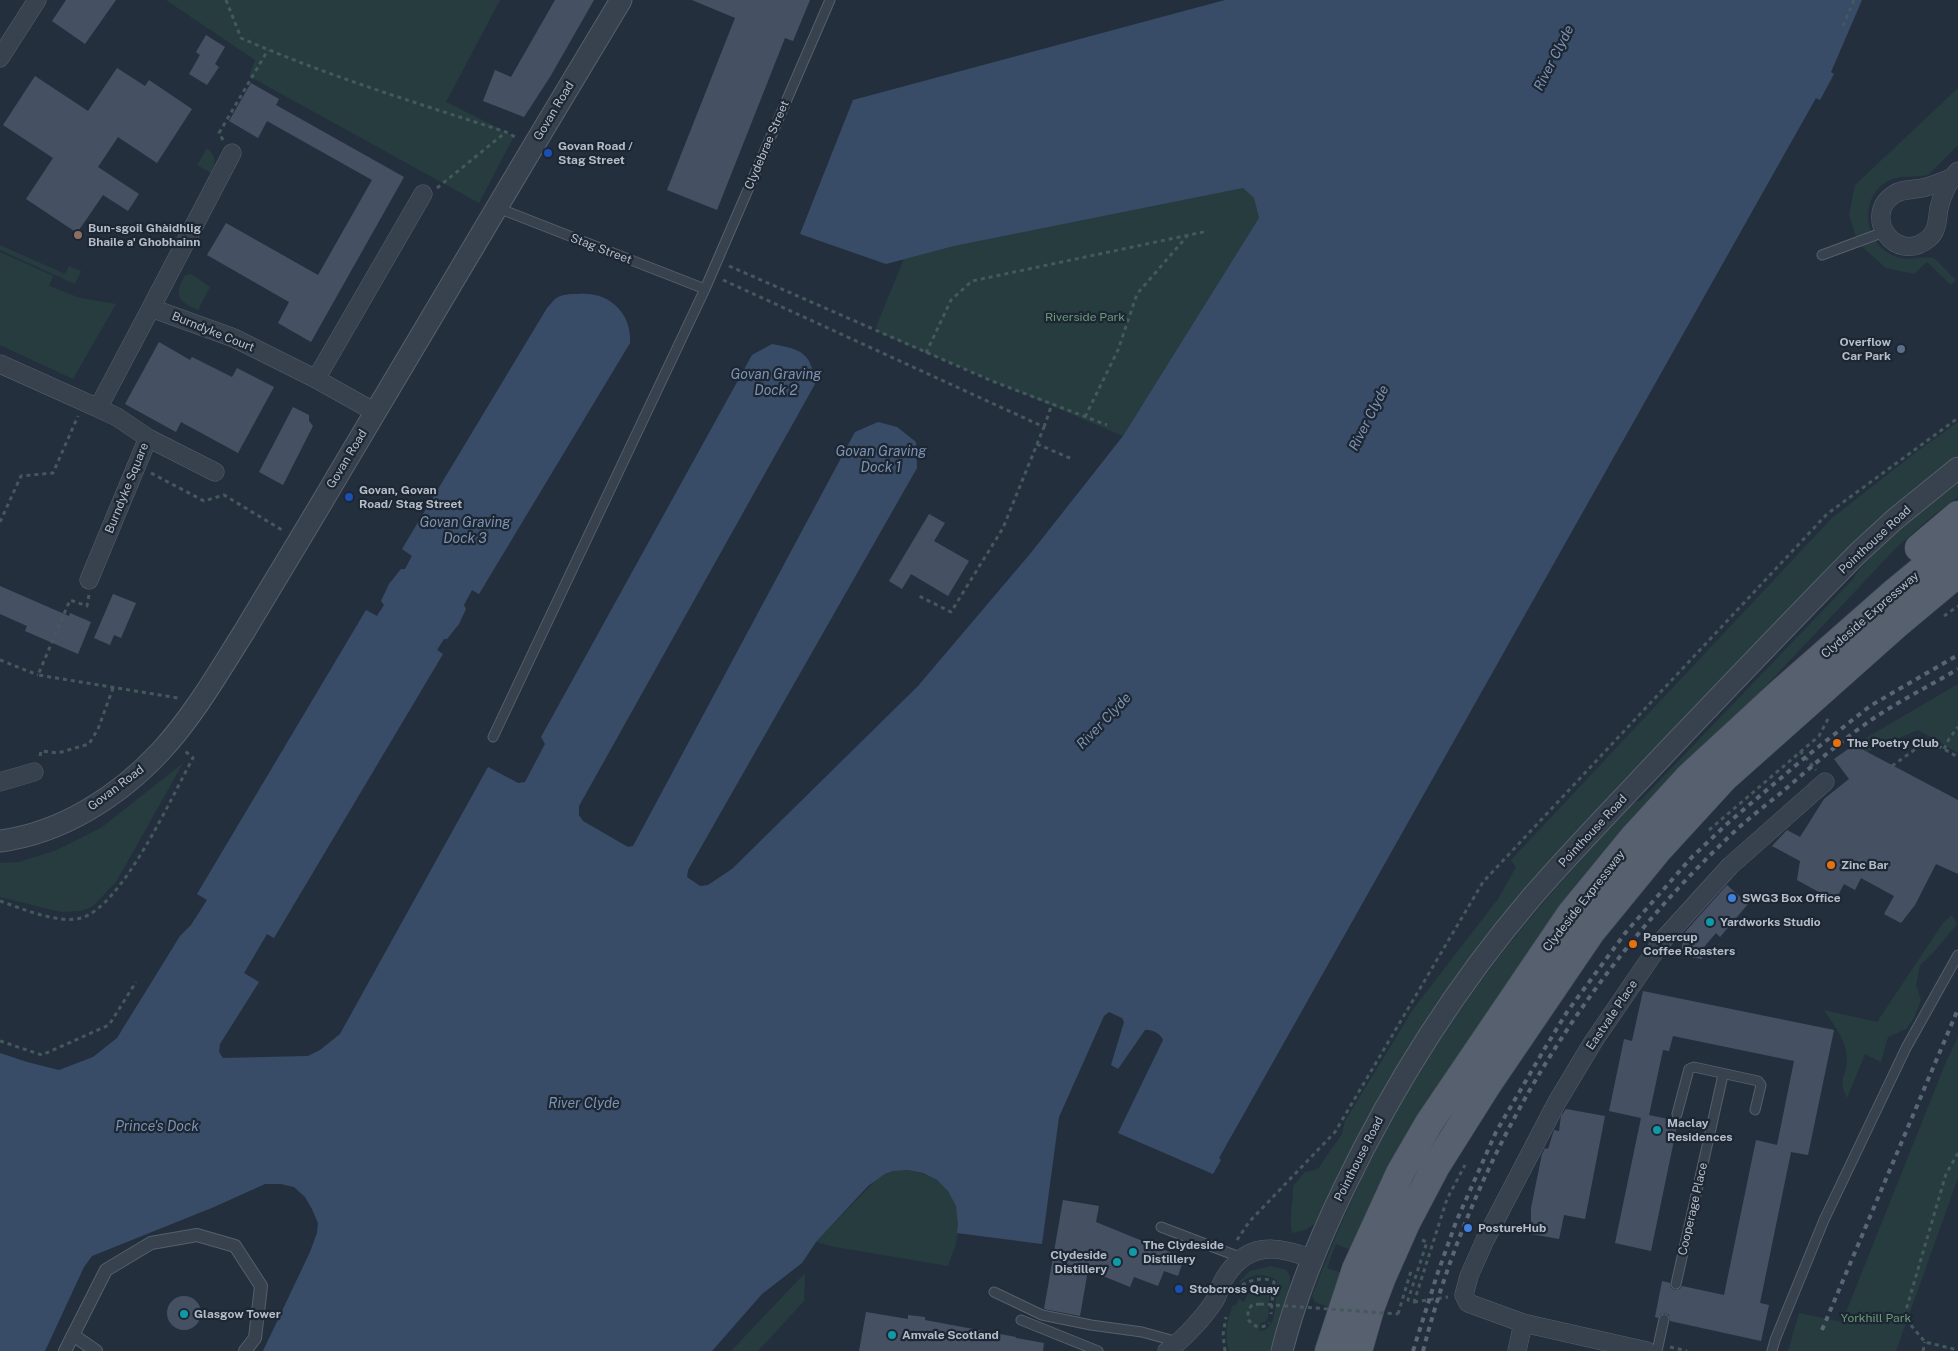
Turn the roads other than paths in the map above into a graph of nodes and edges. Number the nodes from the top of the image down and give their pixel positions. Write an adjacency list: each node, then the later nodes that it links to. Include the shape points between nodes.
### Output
1 (37, 0): 4 (street)
2 (621, 0): 8 (street, Govan Road)
3 (830, 0): 11 (lane, Clydebrae Street)
4 (0, 58)
5 (232, 153): 12 (street)
6 (1954, 175): 9 (street, via 1924,188 1901,191 1892,196 1882,212); 9 (street, via 1939,207 1935,231 1929,239 1909,247 1895,242)
7 (423, 194): 14 (street)
8 (498, 208): 11 (lane, Stag Street); 16 (street, Govan Road)
9 (1884, 232): 10 (lane)
10 (1822, 255)
11 (705, 289): 25 (lane, Clydebrae Street)
12 (151, 308): 14 (street, Burndyke Court, via 234,338); 15 (street)
13 (0, 364): 15 (street, Burndyke Square)
14 (316, 379): 16 (street, Burndyke Court)
15 (91, 405): 17 (street, Burndyke Square)
16 (375, 412): 29 (street, Govan Road, via 200,701 171,739 132,779 99,803 70,820 36,833)
17 (148, 438): 19 (street); 23 (street, Burndyke Square)
18 (1958, 468): 36 (street, Pointhouse Road, via 1858,553 1530,900 1462,988 1406,1074 1358,1158)
19 (215, 472)
20 (1958, 515): 24 (main road, via 1884,578)
21 (1958, 540): 24 (main road, Clydeside Expressway)
22 (1958, 572): 50 (main road, Clydeside Expressway, via 1724,778 1658,850 1591,932 1436,1166 1382,1277)
23 (89, 580)
24 (1750, 721): 49 (main road, Clydeside Expressway, via 1689,777 1634,837 1570,915 1485,1038 1400,1173 1356,1269)
25 (493, 737)
26 (34, 772): 27 (street)
27 (0, 782)
28 (1826, 782): 41 (street, Eastvale Place, via 1730,866 1662,941 1593,1042 1557,1102 1485,1240 1464,1295 1468,1303)
29 (0, 841)
30 (1958, 955): 54 (lane, via 1906,1048 1824,1220)
31 (1723, 1075): 32 (lane, via 1758,1081 1761,1085); 33 (lane, via 1694,1067 1689,1069); 37 (lane, Cooperage Place)
32 (1755, 1110)
33 (1677, 1114)
34 (1161, 1227): 35 (lane)
35 (1243, 1258): 36 (street, via 1271,1248 1290,1250); 43 (street, via 1224,1279 1215,1300)
36 (1312, 1259): 48 (street, Pointhouse Road)
37 (1676, 1284)
38 (994, 1292): 43 (lane, via 1042,1315 1142,1332)
39 (1664, 1319): 53 (lane)
40 (1021, 1320): 47 (lane)
41 (1523, 1323): 51 (street); 52 (street)
42 (73, 1335): 44 (street); 45 (street); 46 (street, via 106,1270 151,1243 197,1235 235,1246 261,1286 255,1338)
43 (1174, 1346)
44 (65, 1351)
45 (96, 1351)
46 (245, 1351)
47 (1098, 1351)
48 (1282, 1351)
49 (1330, 1351)
50 (1358, 1351)
51 (1517, 1351)
52 (1647, 1351)
53 (1657, 1351)
54 (1772, 1351)

